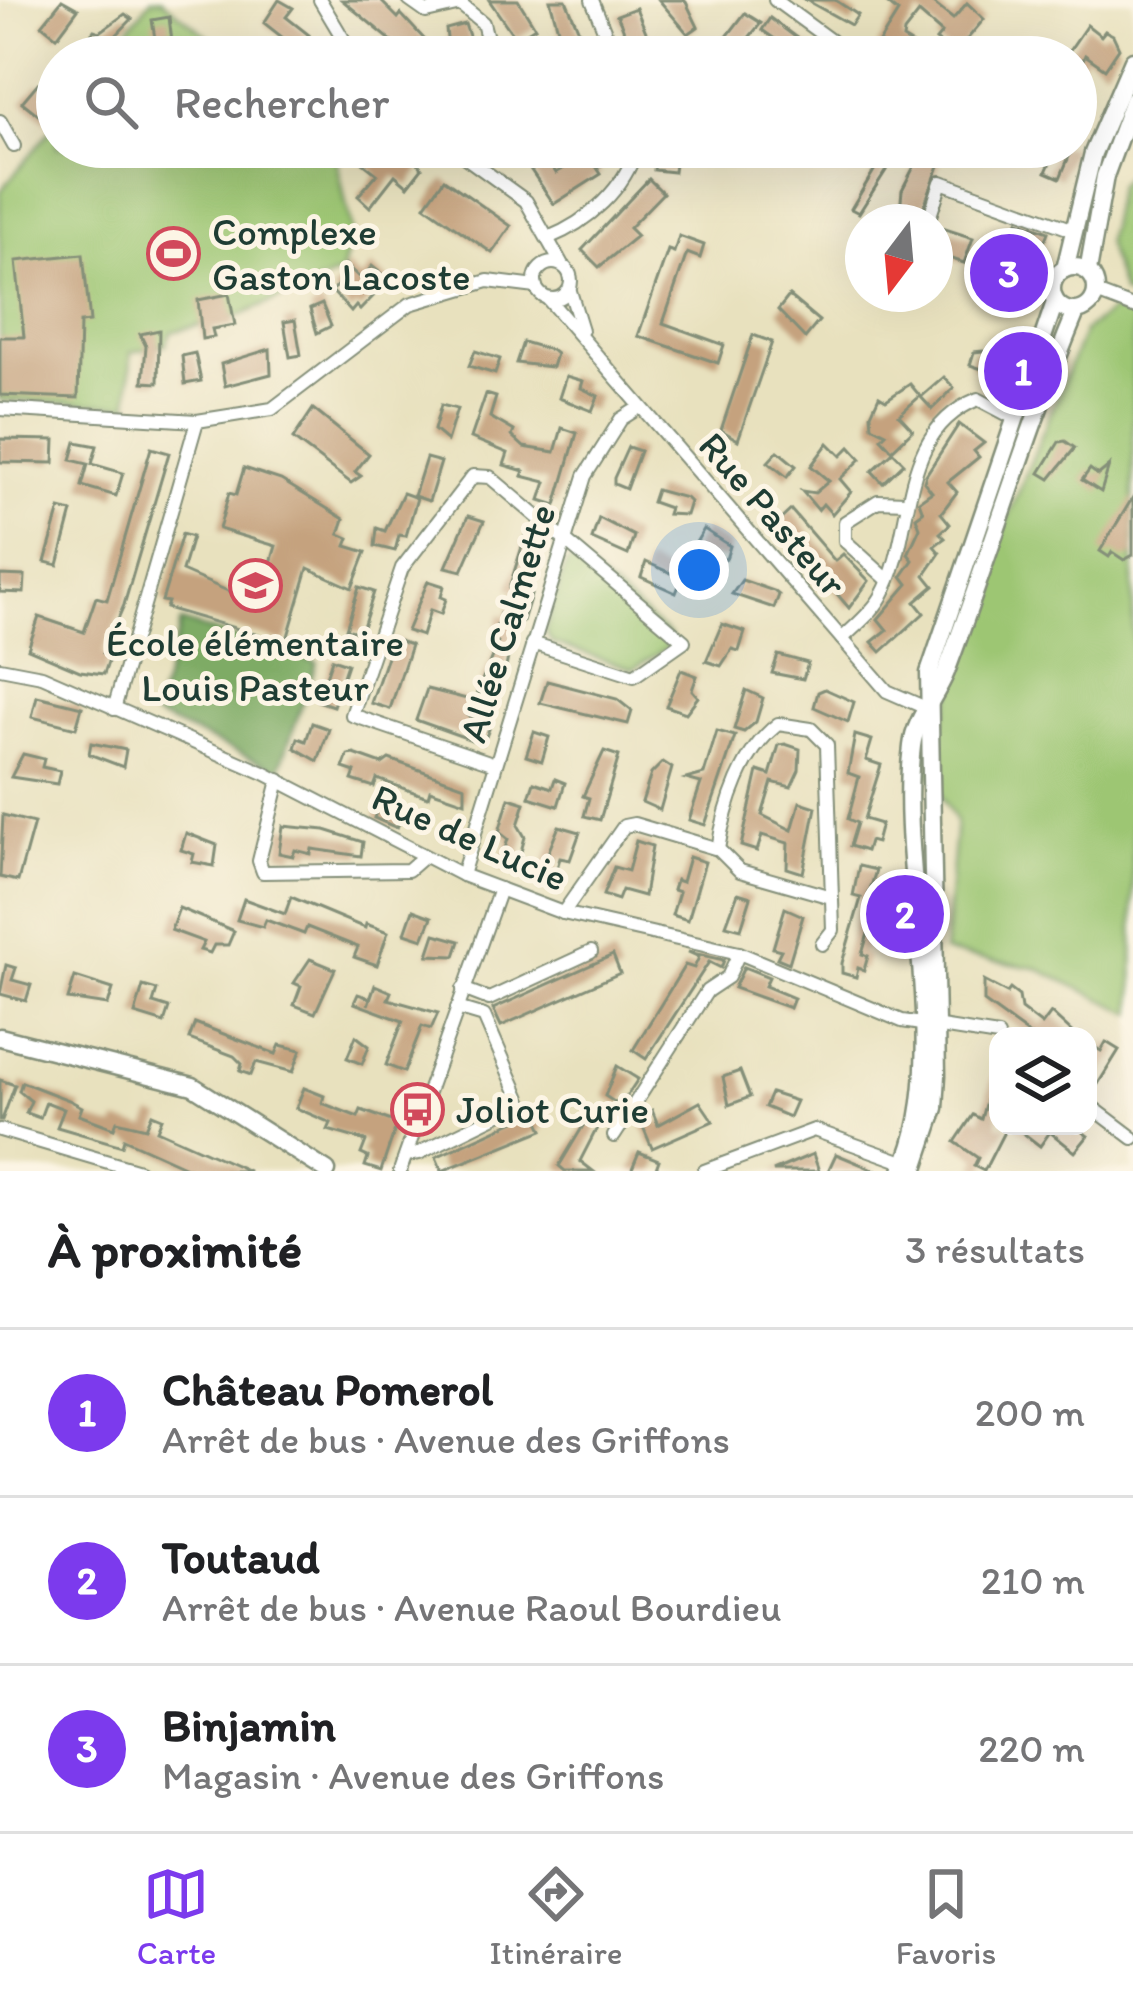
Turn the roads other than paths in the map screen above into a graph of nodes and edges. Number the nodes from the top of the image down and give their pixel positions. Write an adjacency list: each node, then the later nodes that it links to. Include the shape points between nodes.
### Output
1 (320, 0): 6 (street)
2 (409, 0): 5 (street, via 426,12)
3 (592, 0): 8 (street)
4 (776, 0): 9 (street)
5 (458, 2): 7 (street)
6 (342, 36)
7 (486, 36)
8 (607, 36)
9 (825, 36)
10 (1133, 60): 13 (street)
11 (1133, 100): 23 (street, via 1105,176)
12 (0, 121): 14 (street)
13 (1097, 144)
14 (14, 146)
15 (480, 168): 20 (street, Rue Pasteur, via 526,202)
16 (631, 168): 20 (street, via 587,217)
17 (1089, 168): 19 (street)
18 (934, 204): 19 (street, via 941,182)
19 (1073, 230): 22 (street)
20 (548, 238): 21 (street, Rue Pasteur); 24 (street)
21 (561, 263): 24 (street); 25 (street, Rue Pasteur)
22 (1065, 268): 23 (street); 28 (street, via 1052,283)
23 (1088, 271): 26 (street)
24 (538, 276): 27 (street, Rue Pasteur); 36 (street, via 436,292 379,324 286,402)
25 (570, 290): 27 (street); 31 (street, Rue Pasteur)
26 (1096, 292): 29 (street); 30 (street)
27 (548, 299): 31 (street, Rue Pasteur)
28 (1055, 302): 30 (street); 32 (street)
29 (1133, 307)
30 (1076, 312): 32 (street)
31 (586, 342): 33 (street, Rue Pasteur)
32 (1043, 369): 35 (street); 43 (street, via 944,677)
33 (640, 407): 38 (street, Allée Calmette, via 621,419 585,476); 40 (street, Rue Pasteur)
34 (0, 410): 36 (street)
35 (1016, 419): 37 (street, via 978,399 964,405 928,442); 43 (street, via 929,673)
36 (197, 421): 44 (street)
37 (906, 502): 39 (street); 39 (street, via 878,501 845,522 845,541)
38 (565, 539): 41 (street, Allée Calmette); 41 (street, via 685,641 634,676); 45 (street, via 490,477 473,476 402,568 352,715)
39 (888, 580): 40 (street)
40 (842, 639): 43 (street, Rue Pasteur, via 887,691)
41 (532, 644): 45 (street, Allée Calmette)
42 (0, 668): 44 (street, Rue de Lucie, via 42,676)
43 (926, 708): 60 (street)
44 (114, 709): 46 (street, Rue de Lucie)
45 (495, 764): 49 (street, Allée Calmette)
46 (279, 780): 48 (street, Rue de Lucie); 48 (street, via 263,872 408,870)
47 (718, 849): 51 (street, via 740,871); 51 (street, via 737,779 765,734 787,722 812,729 827,745); 52 (street, via 624,826)
48 (423, 856): 49 (street, Rue de Lucie)
49 (462, 875): 50 (street, Rue de Lucie)
50 (500, 889): 52 (street, Rue de Lucie); 56 (street)
51 (832, 897): 53 (street, via 833,930)
52 (563, 913): 55 (street, Rue de Lucie)
53 (822, 944)
54 (591, 952): 57 (street)
55 (739, 953): 60 (street, Rue de Lucie, via 902,1022); 64 (street, via 617,1131)
56 (464, 989): 57 (street); 58 (street)
57 (489, 998): 59 (street)
58 (457, 1008): 59 (street); 67 (street)
59 (484, 1016): 67 (street, via 522,1103)
60 (929, 1024): 61 (street, Rue de Lucie); 69 (street, via 935,1108)
61 (989, 1034)
62 (0, 1037): 71 (street, via 193,1086)
63 (1097, 1111): 66 (street)
64 (605, 1117)
65 (0, 1130): 70 (street)
66 (1133, 1138)
67 (406, 1155): 72 (street)
68 (733, 1165): 69 (street, via 814,1130); 73 (street)
69 (913, 1169)
70 (139, 1171)
71 (327, 1171)
72 (400, 1171)
73 (704, 1171)

